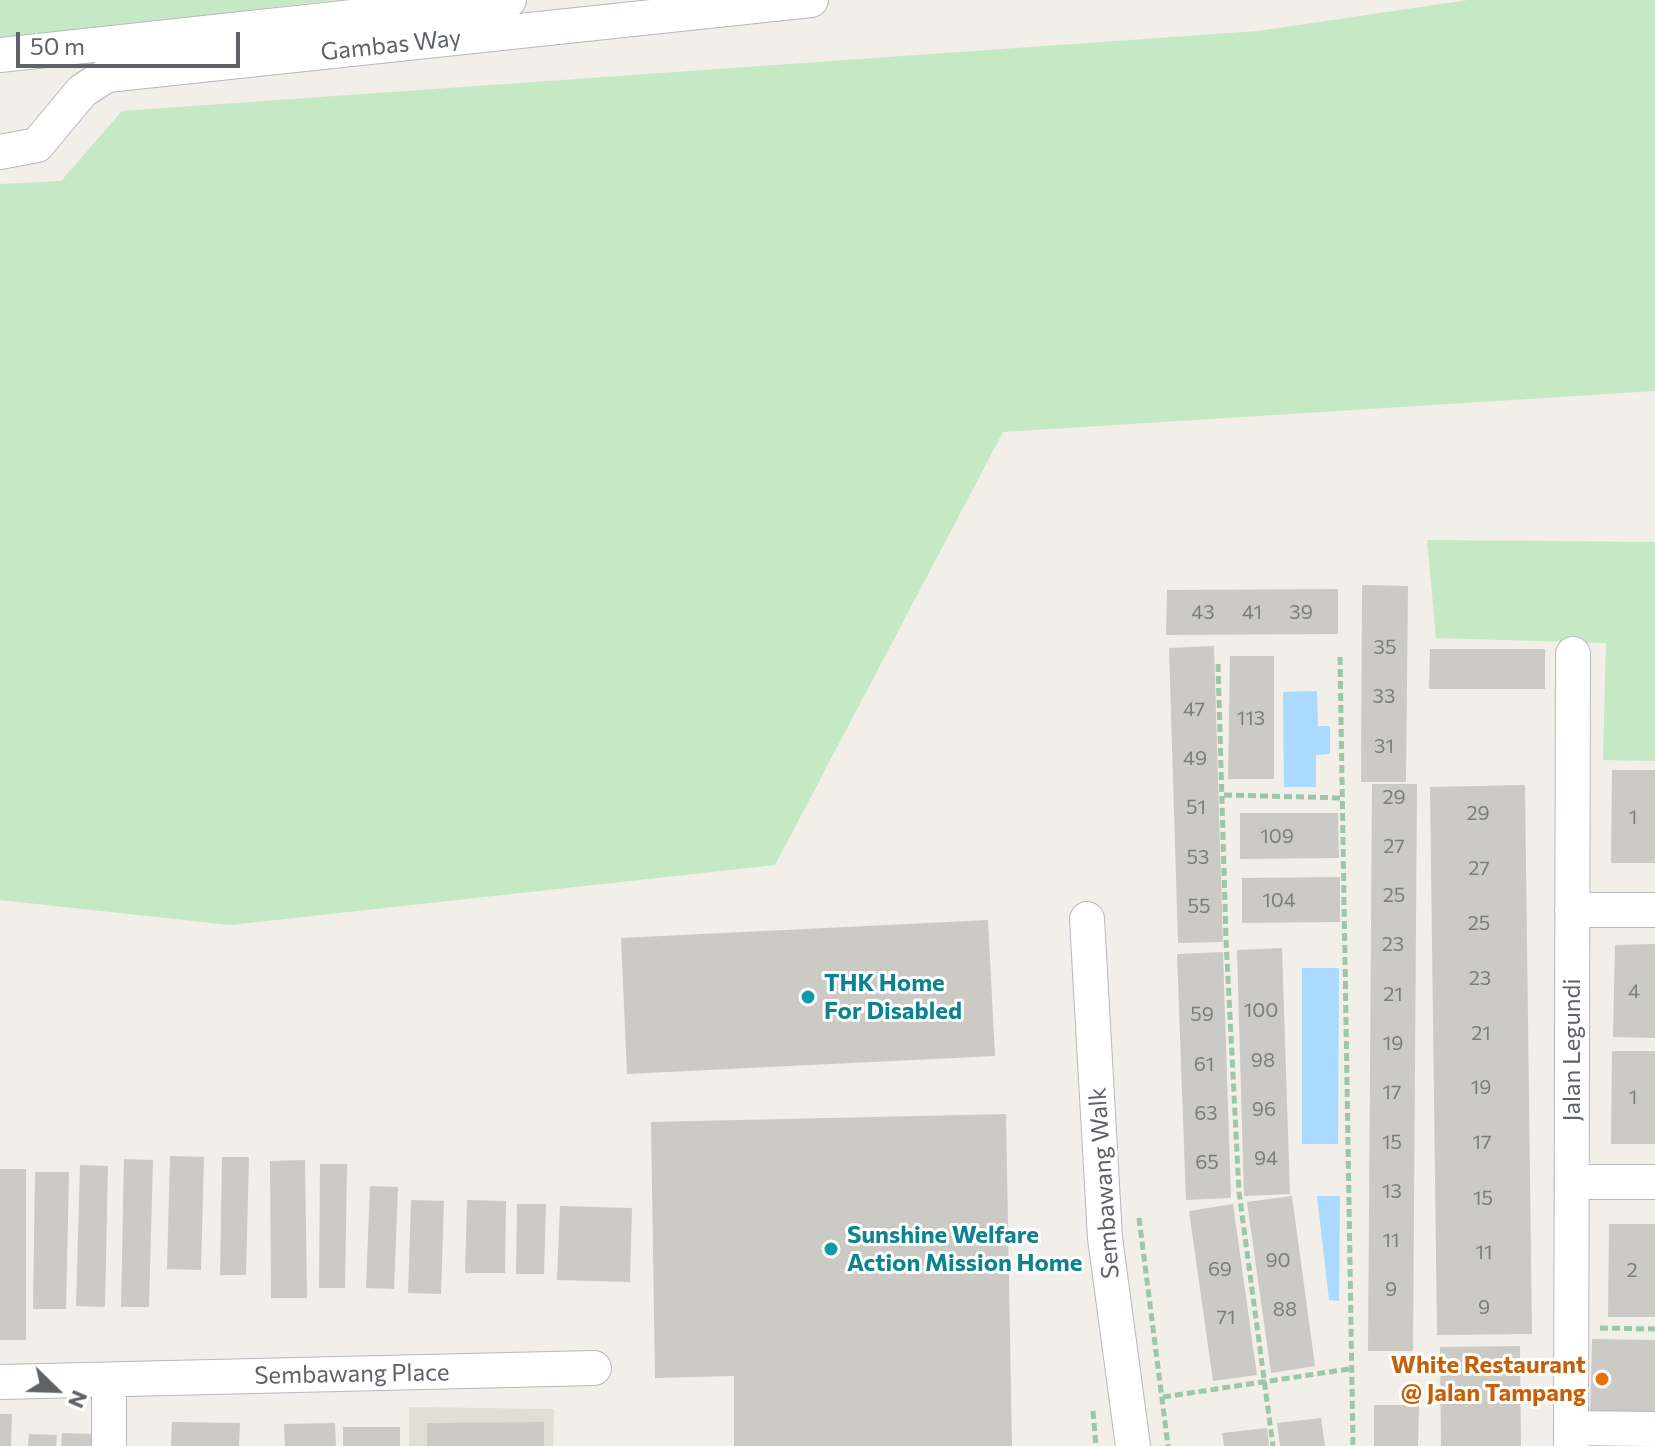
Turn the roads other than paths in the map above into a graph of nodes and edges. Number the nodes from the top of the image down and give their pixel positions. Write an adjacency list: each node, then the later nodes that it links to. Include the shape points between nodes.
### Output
1 (509, 0): 3 (street, Gambas Way)
2 (811, 0): 4 (street, Gambas Way, via 107,75 82,91 37,145)
3 (0, 55)
4 (0, 152)
5 (1573, 654): 6 (street, Jalan Legundi)
6 (1572, 910): 7 (street); 9 (street, Jalan Legundi)
7 (1655, 910)
8 (1087, 919): 17 (street, Sembawang Walk, via 1105,1238)
9 (1572, 1182): 10 (street); 15 (street, Jalan Legundi)
10 (1655, 1182)
11 (594, 1368): 12 (street, Sembawang Place)
12 (109, 1380): 13 (street, Sembawang Place); 16 (street)
13 (0, 1382)
14 (1655, 1429): 15 (street)
15 (1571, 1437)
16 (109, 1446)
17 (1133, 1446)

